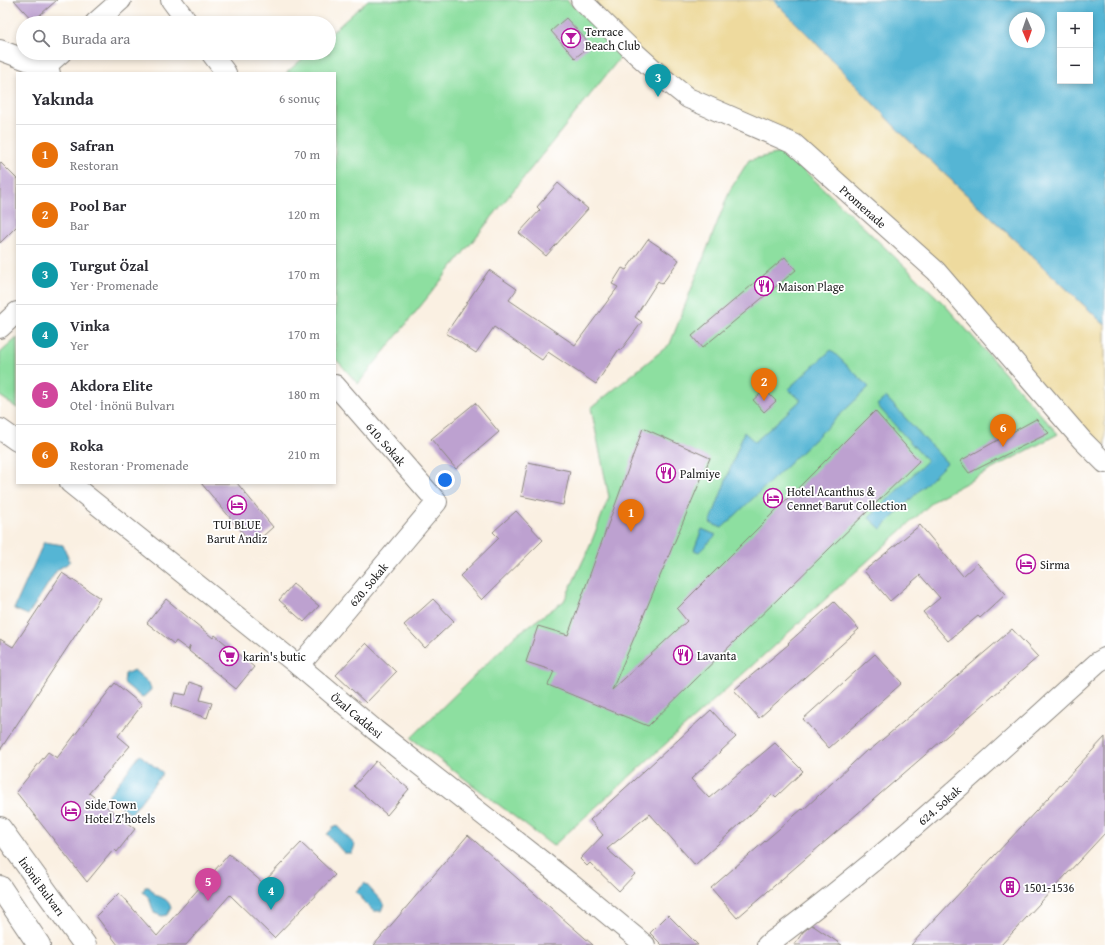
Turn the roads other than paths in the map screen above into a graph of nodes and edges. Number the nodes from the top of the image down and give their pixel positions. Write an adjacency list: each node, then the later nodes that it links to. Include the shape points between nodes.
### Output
1 (121, 0): 4 (street)
2 (171, 0): 5 (street)
3 (581, 0): 18 (street, Promenade, via 633,52 688,98 794,144 936,271 1082,440)
4 (103, 16)
5 (183, 16)
6 (0, 50): 7 (street)
7 (16, 57)
8 (24, 60): 11 (street)
9 (55, 60): 11 (street)
10 (216, 60): 12 (street)
11 (47, 70)
12 (225, 72)
13 (16, 313): 14 (street)
14 (0, 328)
15 (336, 386): 20 (street, 610. Sokak)
16 (0, 429): 17 (street)
17 (16, 440)
18 (1105, 463)
19 (71, 484): 22 (street, Özal Caddesi)
20 (437, 502): 22 (street, 620. Sokak)
21 (1105, 658): 28 (street, 624. Sokak, via 882,855)
22 (299, 666): 27 (street, Özal Caddesi, via 375,730)
23 (0, 828): 26 (main road, İnönü Bulvarı)
24 (0, 887): 25 (main road)
25 (39, 945)
26 (85, 945)
27 (645, 945)
28 (767, 945)

